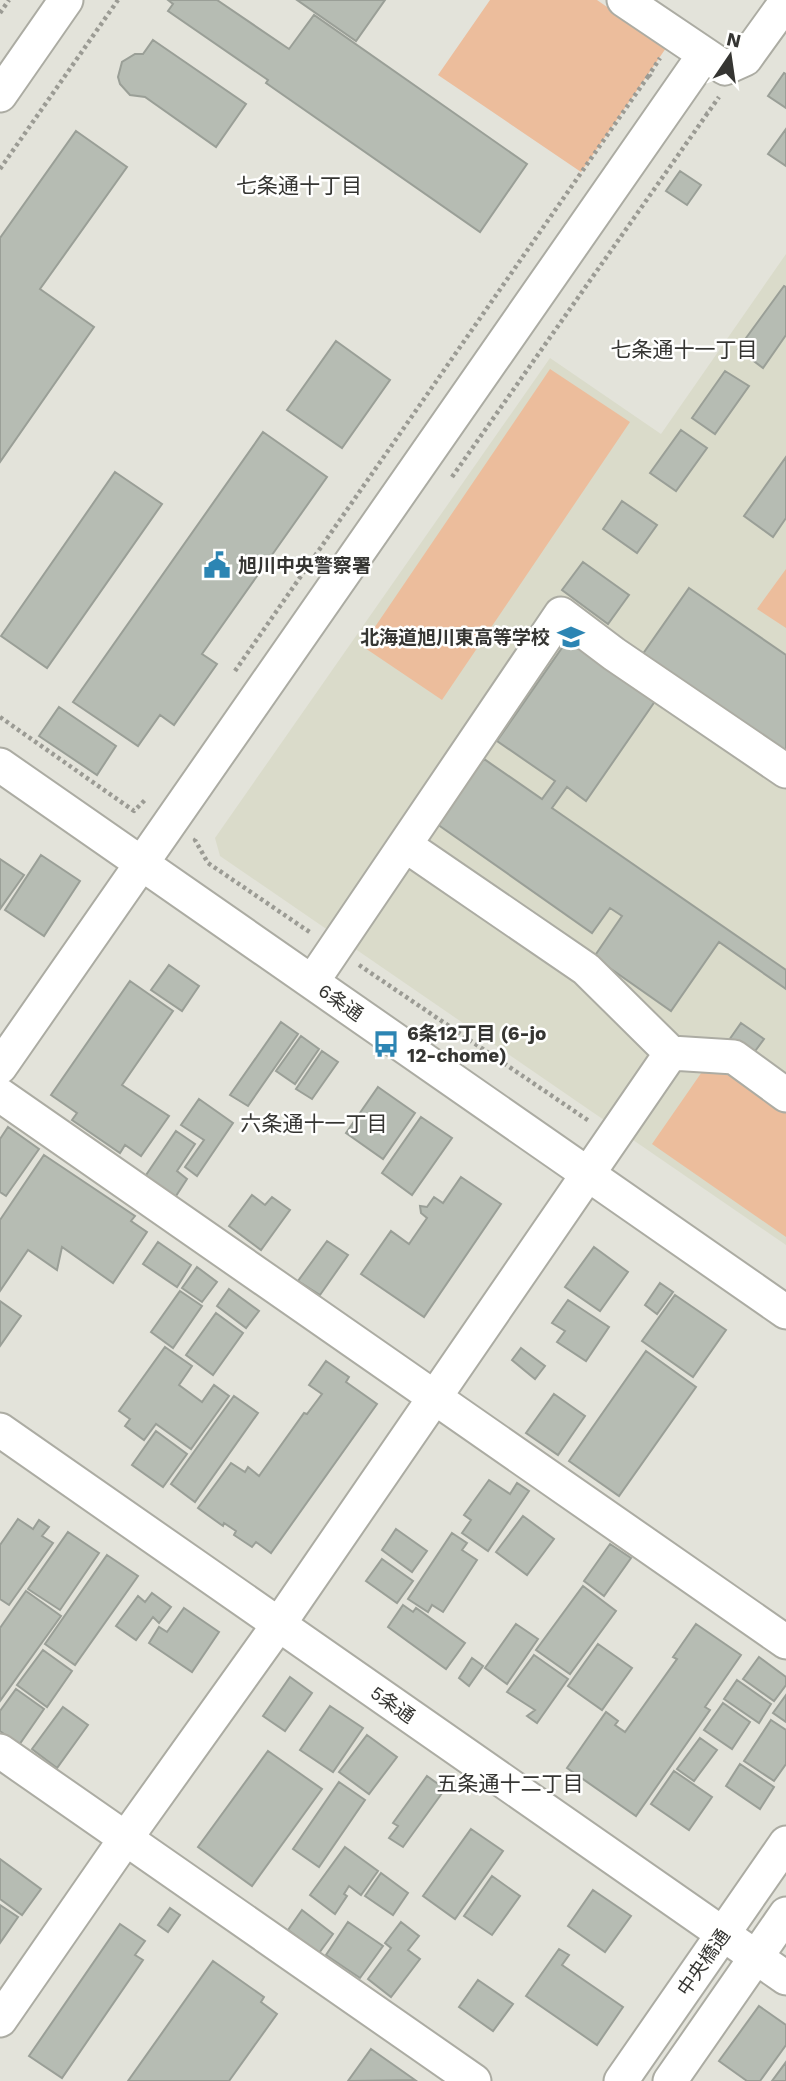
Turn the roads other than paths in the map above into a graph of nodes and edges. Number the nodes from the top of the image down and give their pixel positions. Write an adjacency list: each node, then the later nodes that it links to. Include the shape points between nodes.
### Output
1 (66, 0): 5 (street)
2 (624, 0): 4 (street)
3 (786, 2): 4 (street, via 744,59 724,68)
4 (704, 55): 9 (street)
5 (0, 95)
6 (0, 765): 9 (street, 6条通)
7 (786, 771): 8 (street, via 561,614)
8 (405, 845): 10 (street); 11 (street, via 586,969)
9 (141, 863): 10 (street, 6条通); 12 (street)
10 (312, 982): 15 (street, 6条通)
11 (671, 1053): 14 (street, via 734,1057); 15 (street)
12 (0, 1067)
13 (0, 1095): 17 (street)
14 (786, 1095)
15 (588, 1174): 16 (street, 6条通); 17 (street)
16 (786, 1312)
17 (435, 1397): 19 (street); 20 (street)
18 (0, 1430): 19 (street, 5条通)
19 (279, 1624): 22 (street); 25 (street, 5条通)
20 (786, 1642)
21 (0, 1751): 22 (street)
22 (126, 1839): 28 (street); 29 (street)
23 (786, 1843): 25 (street, 中央橋通)
24 (786, 1914): 26 (street)
25 (723, 1933): 26 (street, 5条通); 30 (street, 中央橋通)
26 (757, 1957): 27 (street, 5条通); 31 (street)
27 (786, 1978)
28 (0, 2020)
29 (474, 2081)
30 (621, 2081)
31 (670, 2081)

